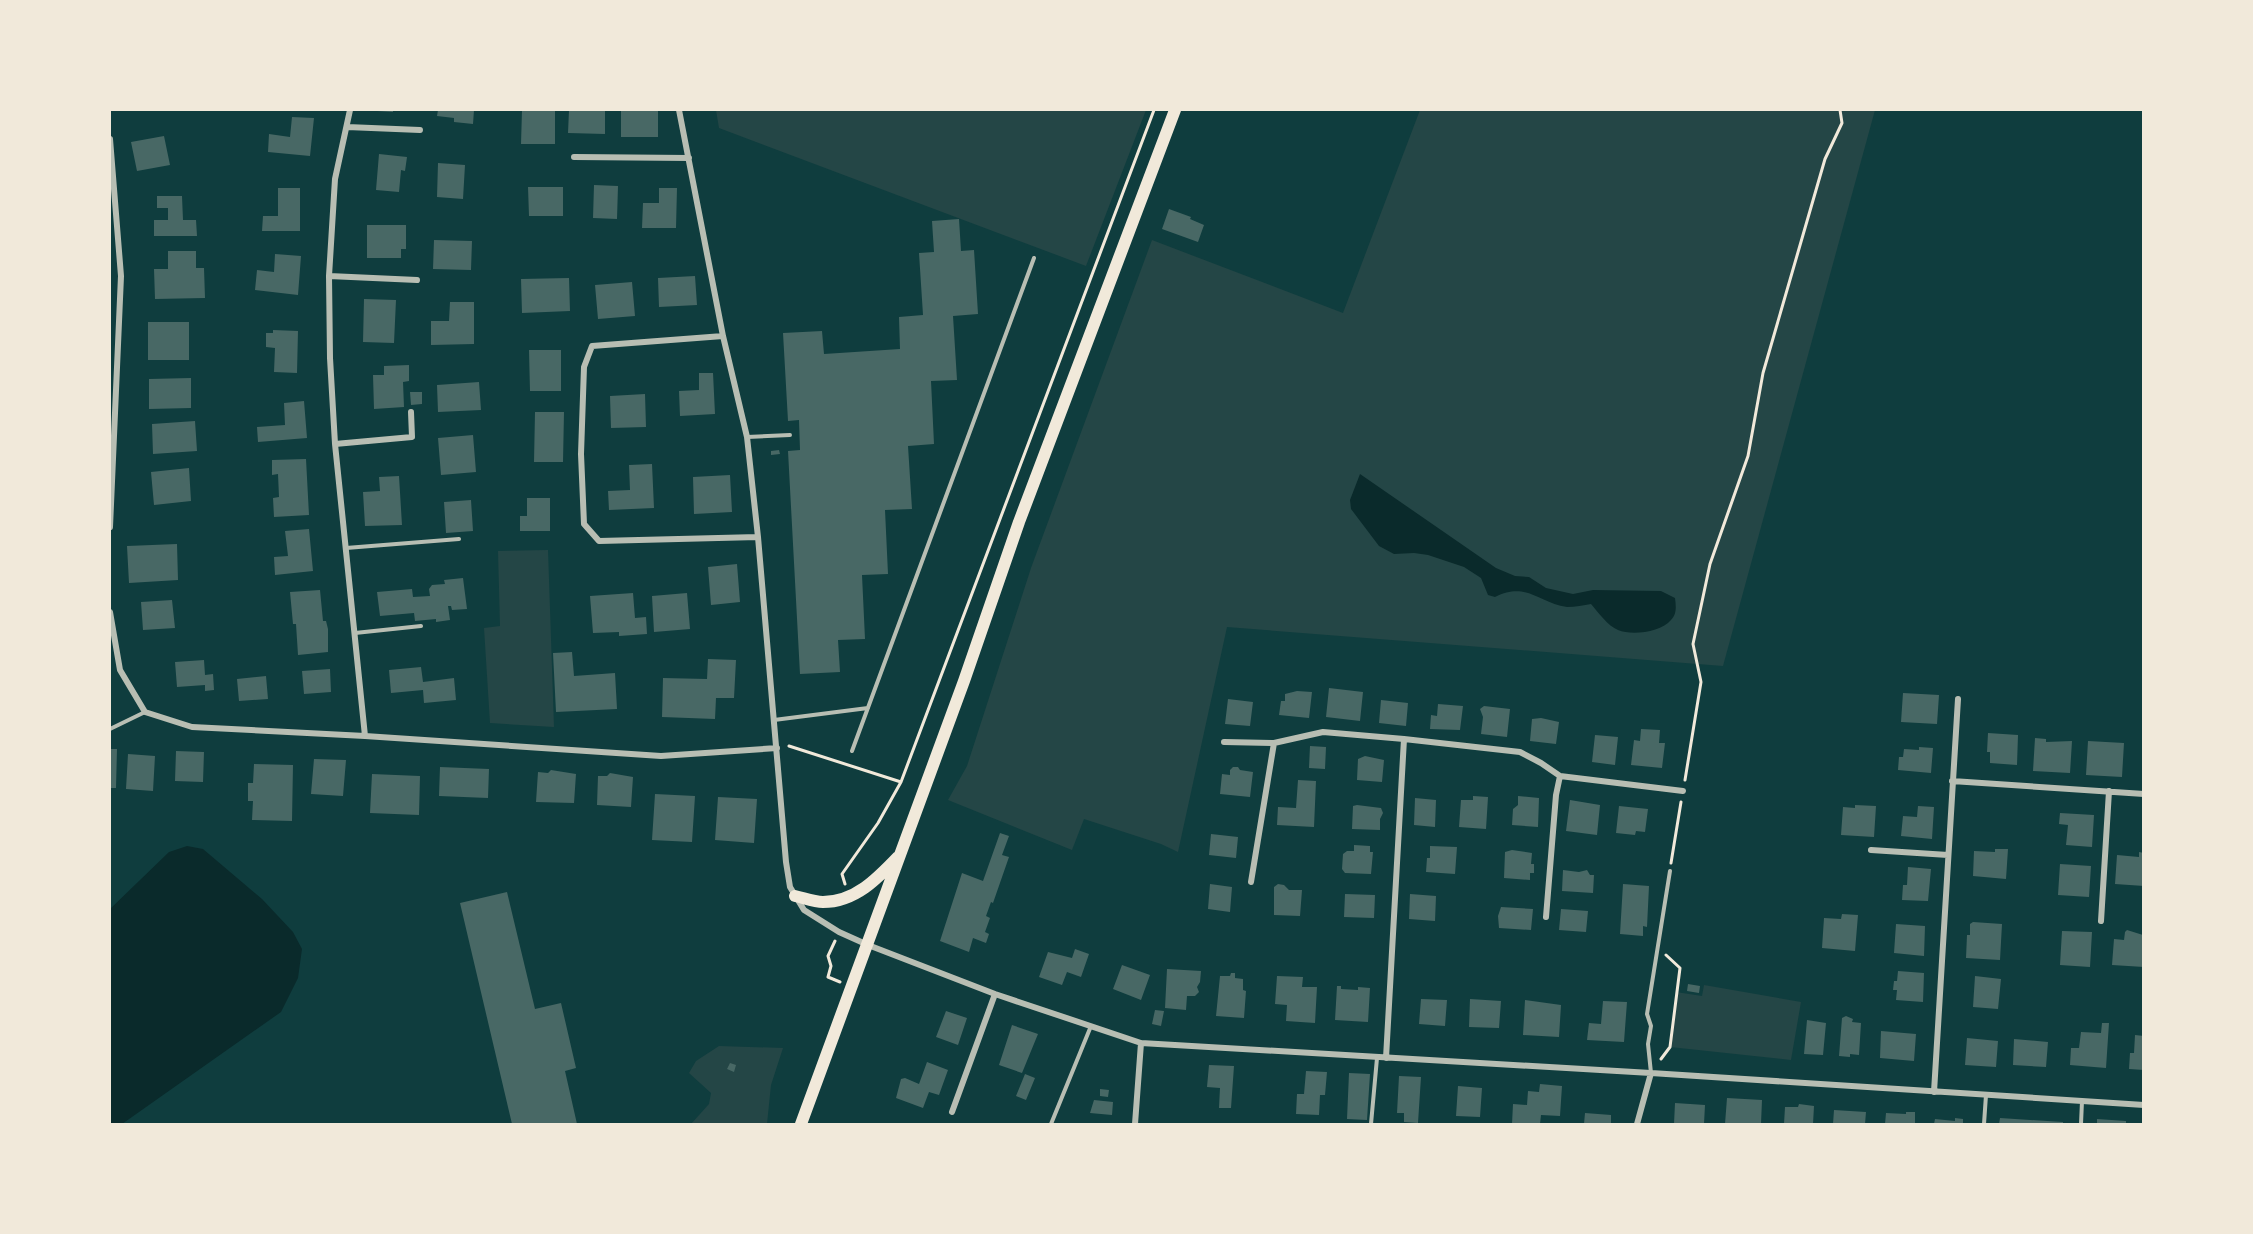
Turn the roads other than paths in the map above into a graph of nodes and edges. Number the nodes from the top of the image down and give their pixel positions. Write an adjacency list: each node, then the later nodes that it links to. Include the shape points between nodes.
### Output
1 (350, 110): 4 (street)
2 (679, 110): 8 (street)
3 (1175, 110): 41 (main road, via 1019,522)
4 (347, 127): 5 (street); 10 (street, via 335,179)
5 (420, 130)
6 (110, 138): 17 (street, via 120,276)
7 (574, 158): 8 (street)
8 (690, 158): 12 (street)
9 (1034, 258): 25 (lane)
10 (329, 276): 11 (street); 16 (street)
11 (417, 280)
12 (723, 336): 15 (street); 18 (street, via 592,346 584,367 584,524 599,541)
13 (411, 412): 16 (street, via 412,437)
14 (790, 435): 15 (lane)
15 (747, 437): 18 (street)
16 (335, 444): 20 (street)
17 (110, 527)
18 (758, 537): 27 (street)
19 (459, 538): 20 (lane)
20 (346, 548): 23 (street)
21 (110, 612): 26 (street, via 120,670)
22 (421, 626): 23 (lane)
23 (354, 633): 29 (street)
24 (1958, 699): 36 (street)
25 (868, 708): 27 (lane); 34 (lane)
26 (145, 712): 28 (lane); 29 (street, via 192,727)
27 (774, 720): 33 (street)
28 (110, 729)
29 (365, 736): 33 (street, via 661,756)
30 (1404, 739): 32 (street, via 1323,732); 35 (street, via 1520,752); 53 (street)
31 (1224, 742): 32 (street)
32 (1274, 743): 44 (street)
33 (777, 748): 45 (street, via 786,862)
34 (852, 751)
35 (1560, 776): 37 (street); 46 (street)
36 (1952, 781): 38 (street); 42 (street)
37 (1683, 791)
38 (2109, 791): 39 (street); 47 (street)
39 (2144, 794)
40 (1871, 850): 42 (street)
41 (901, 854): 45 (main road, via 877,879 848,898 823,902); 48 (main road)
42 (1948, 855): 55 (street)
43 (1670, 871): 54 (lane, via 1647,1014 1651,1026)
44 (1251, 882)
45 (795, 896): 48 (street, via 804,910)
46 (1546, 917)
47 (2101, 921)
48 (868, 945): 49 (street); 60 (main road)
49 (995, 994): 50 (street); 59 (street)
50 (1091, 1026): 51 (street); 61 (lane)
51 (1141, 1043): 52 (street); 62 (street)
52 (1377, 1058): 53 (street); 63 (lane)
53 (1386, 1058): 54 (street)
54 (1651, 1072): 55 (street); 64 (street)
55 (1934, 1092): 56 (street)
56 (1986, 1095): 57 (street); 65 (lane)
57 (2082, 1101): 58 (street); 66 (lane)
58 (2144, 1105)
59 (952, 1112)
60 (801, 1125)
61 (1051, 1125)
62 (1135, 1125)
63 (1371, 1125)
64 (1637, 1125)
65 (1984, 1125)
66 (2080, 1125)

